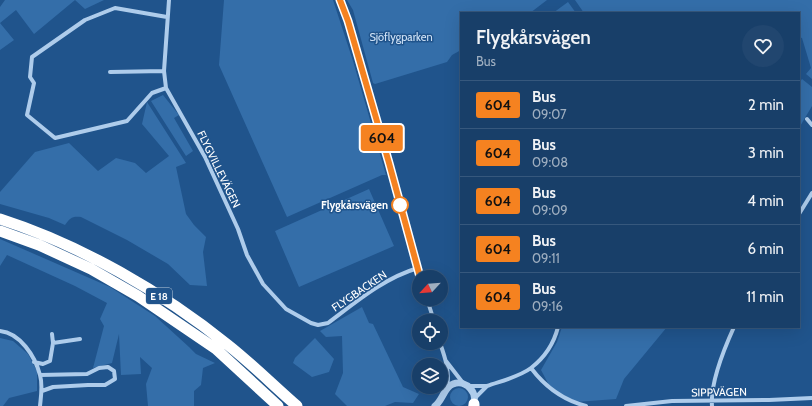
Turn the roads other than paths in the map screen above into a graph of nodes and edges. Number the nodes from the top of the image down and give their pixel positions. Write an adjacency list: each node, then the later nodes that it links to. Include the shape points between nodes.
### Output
1 (169, 0): 3 (street, FLYGVILLEVÄGEN)
2 (340, 0): 13 (street)
3 (167, 17): 4 (street, FLYGVILLEVÄGEN); 6 (street, via 115,8 85,20 32,57 30,77 34,83 27,115 55,138 128,121 152,93)
4 (164, 71): 5 (street); 6 (street, FLYGVILLEVÄGEN)
5 (110, 72)
6 (166, 88): 14 (street, FLYGVILLEVÄGEN, via 198,143 238,229 247,255 264,284 286,308)
7 (807, 119): 8 (street)
8 (812, 125)
9 (812, 193): 10 (street)
10 (800, 212)
11 (0, 219): 36 (highway, E 18, via 66,245 141,285 229,346)
12 (0, 231): 35 (highway, E 18, via 39,245 84,266 138,296 216,349)
13 (418, 268): 14 (street, FLYGBACKEN, via 379,286 328,323)
14 (311, 323)
15 (558, 328): 23 (street, via 555,339 543,357)
16 (734, 328): 32 (street, via 721,357)
17 (0, 331): 21 (street, via 16,337 30,353)
18 (52, 334): 20 (street)
19 (80, 339): 20 (street)
20 (52, 343): 21 (street, via 50,361 43,364)
21 (34, 362): 24 (street)
22 (448, 363): 25 (street)
23 (531, 368): 26 (street); 39 (street, via 553,391)
24 (40, 375): 28 (street); 28 (street, via 87,374 108,367 114,371 115,379 105,386 53,387)
25 (466, 385): 26 (street); 27 (street, via 452,384); 33 (street, via 473,392)
26 (488, 386): 33 (street)
27 (448, 387)
28 (42, 391): 34 (street)
29 (444, 394): 30 (street)
30 (443, 397): 37 (street); 38 (street)
31 (812, 398): 32 (street, SIPPVÄGEN)
32 (711, 401): 40 (street, SIPPVÄGEN, via 672,401); 41 (street)
33 (474, 404)
34 (40, 406)
35 (278, 406)
36 (297, 406)
37 (435, 406)
38 (447, 406)
39 (586, 406)
40 (626, 406)
41 (712, 406)

